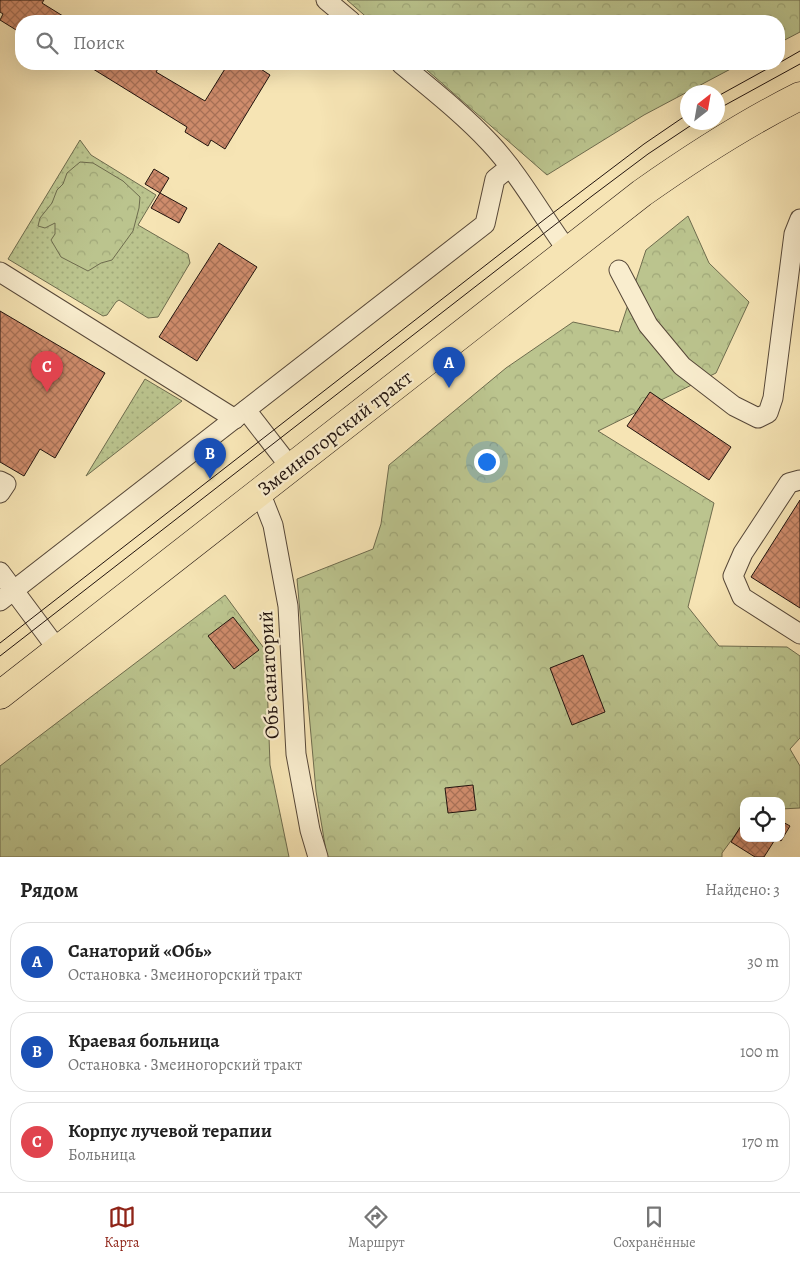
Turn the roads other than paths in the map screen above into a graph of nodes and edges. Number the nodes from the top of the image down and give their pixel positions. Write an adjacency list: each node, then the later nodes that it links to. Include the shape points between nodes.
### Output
1 (326, 0): 2 (street)
2 (344, 15)
3 (408, 70): 5 (street, via 490,143)
4 (800, 96): 7 (highway, Змеиногорский тракт, via 682,164)
5 (510, 167): 7 (street); 10 (street, via 495,179 485,224)
6 (800, 220): 8 (street, via 794,234 774,398 768,413 758,418 734,406 682,366 648,325)
7 (568, 251): 11 (highway, Змеиногорский тракт)
8 (619, 270)
9 (0, 272): 10 (street)
10 (240, 414): 11 (street); 17 (street)
11 (291, 468): 14 (highway, Змеиногорский тракт)
12 (800, 480): 18 (street, via 788,483 732,576 742,597)
13 (0, 481): 15 (street, via 6,484)
14 (260, 492): 19 (highway, Змеиногорский тракт); 21 (street, Обь санаторий, via 274,525 288,606 296,754)
15 (0, 494)
16 (0, 572): 17 (street)
17 (7, 596): 19 (street)
18 (800, 634)
19 (58, 650): 20 (highway, Змеиногорский тракт)
20 (0, 695)
21 (318, 857)

